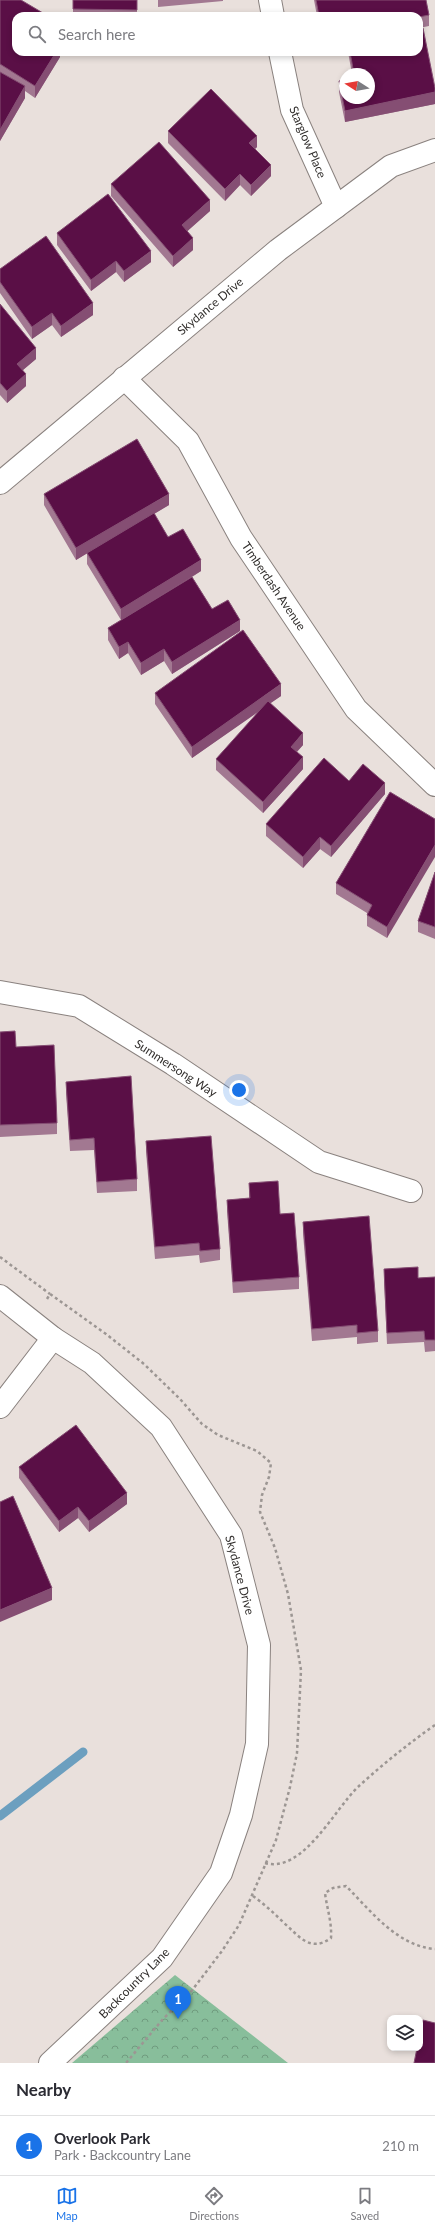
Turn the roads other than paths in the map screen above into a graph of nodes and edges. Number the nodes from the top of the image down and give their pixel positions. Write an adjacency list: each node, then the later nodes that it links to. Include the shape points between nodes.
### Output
1 (270, 0): 2 (street)
2 (272, 12)
3 (281, 56): 5 (street, Starglow Place, via 292,110)
4 (435, 150): 5 (street, Skydance Drive, via 391,166)
5 (336, 207): 6 (street, Skydance Drive, via 256,267)
6 (124, 378): 7 (street, Skydance Drive); 8 (street, Timberdash Avenue, via 188,441 241,538 356,709)
7 (0, 483)
8 (435, 785)
9 (0, 992): 10 (street, Summersong Way, via 79,1006 173,1064 319,1162)
10 (411, 1191)
11 (0, 1296): 12 (street, Skydance Drive)
12 (53, 1338): 13 (street); 14 (street, Skydance Drive, via 92,1363 161,1427 231,1535 259,1646 258,1744 241,1815)
13 (0, 1407)
14 (221, 1873): 15 (street, Backcountry Lane, via 162,1958)
15 (50, 2063)

